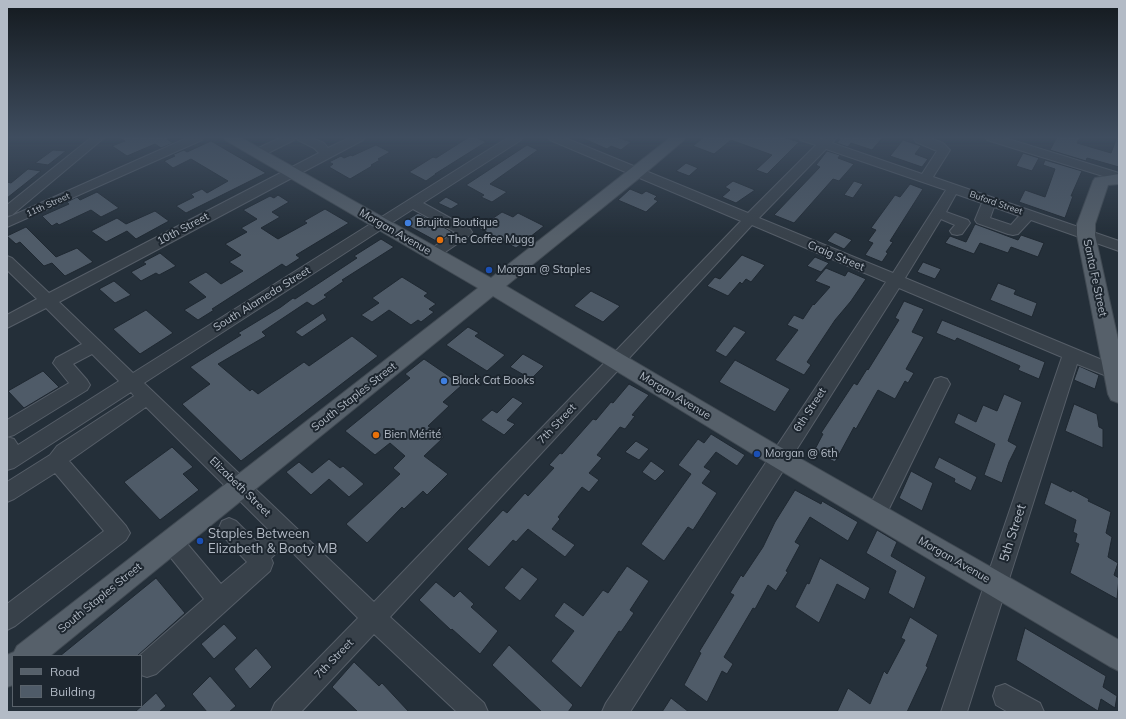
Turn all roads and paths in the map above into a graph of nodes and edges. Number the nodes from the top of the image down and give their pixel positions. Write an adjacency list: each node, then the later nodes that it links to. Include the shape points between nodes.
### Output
1 (58, 171): 18 (street)
2 (123, 171): 22 (street, 11th Street)
3 (294, 171): 10 (street, 10th Street)
4 (464, 171): 17 (street, South Alameda Street)
5 (634, 171): 11 (street, Craig Street)
6 (798, 171): 21 (street, 7th Street)
7 (904, 171): 14 (street, Buford Street)
8 (931, 171): 14 (street)
9 (1084, 171): 12 (street)
10 (291, 172): 23 (main road, Morgan Avenue); 31 (street, 10th Street)
11 (637, 172): 21 (street, Craig Street); 30 (main road, South Staples Street)
12 (1099, 176): 13 (main road); 25 (main road, Santa Fe Street, via 1086,224)
13 (1119, 178)
14 (925, 179): 15 (street, Buford Street)
15 (953, 188): 16 (street, Buford Street); 19 (street, 6th Street)
16 (990, 201): 20 (street, Buford Street); 20 (street, via 982,220 1013,232)
17 (412, 203): 23 (street, South Alameda Street); 27 (street, via 465,232)
18 (7, 212)
19 (937, 213): 24 (street, via 963,223); 29 (street, 6th Street)
20 (1028, 214): 25 (street, Buford Street)
21 (750, 219): 29 (street, Craig Street); 35 (street, 7th Street)
22 (7, 223)
23 (381, 224): 27 (main road, Morgan Avenue); 37 (street, South Alameda Street)
24 (957, 231)
25 (1086, 235): 26 (street, Buford Street); 36 (main road, Santa Fe Street)
26 (1119, 246)
27 (432, 254): 30 (main road, Morgan Avenue)
28 (7, 260): 31 (street, Elizabeth Street)
29 (895, 281): 34 (street, Craig Street); 43 (street, 6th Street)
30 (492, 287): 35 (main road, Morgan Avenue); 45 (main road, South Staples Street)
31 (48, 300): 32 (street, 10th Street); 33 (street, Elizabeth Street)
32 (7, 322)
33 (93, 345): 37 (street, Elizabeth Street); 41 (street, via 62,363 81,385)
34 (1072, 354): 36 (street, Craig Street); 52 (street, 5th Street)
35 (617, 361): 43 (main road, Morgan Avenue); 55 (street, 7th Street)
36 (1117, 373): 39 (main road, Santa Fe Street)
37 (132, 382): 40 (street, Elizabeth Street); 42 (street, South Alameda Street)
38 (941, 384): 47 (street)
39 (1119, 394)
40 (147, 397): 44 (street, via 64,452); 45 (street, Elizabeth Street)
41 (7, 429)
42 (10, 454)
43 (779, 458): 47 (main road, Morgan Avenue); 62 (street, 6th Street)
44 (57, 461): 46 (street); 54 (street, via 119,532)
45 (239, 487): 49 (street, Elizabeth Street); 50 (main road, South Staples Street)
46 (7, 494)
47 (876, 514): 52 (main road, Morgan Avenue)
48 (229, 528): 51 (street)
49 (285, 531): 51 (street); 55 (street, Elizabeth Street)
50 (171, 541): 53 (street); 56 (main road, South Staples Street)
51 (257, 557): 53 (street, via 262,563)
52 (997, 584): 57 (main road, Morgan Avenue); 63 (street, 5th Street)
53 (220, 600): 58 (street)
54 (7, 618)
55 (374, 618): 60 (street, 7th Street); 61 (street, Elizabeth Street)
56 (28, 655)
57 (1119, 656)
58 (147, 665)
59 (1005, 696): 64 (street)
60 (284, 712)
61 (475, 712)
62 (615, 712)
63 (954, 712)
64 (1030, 712)

